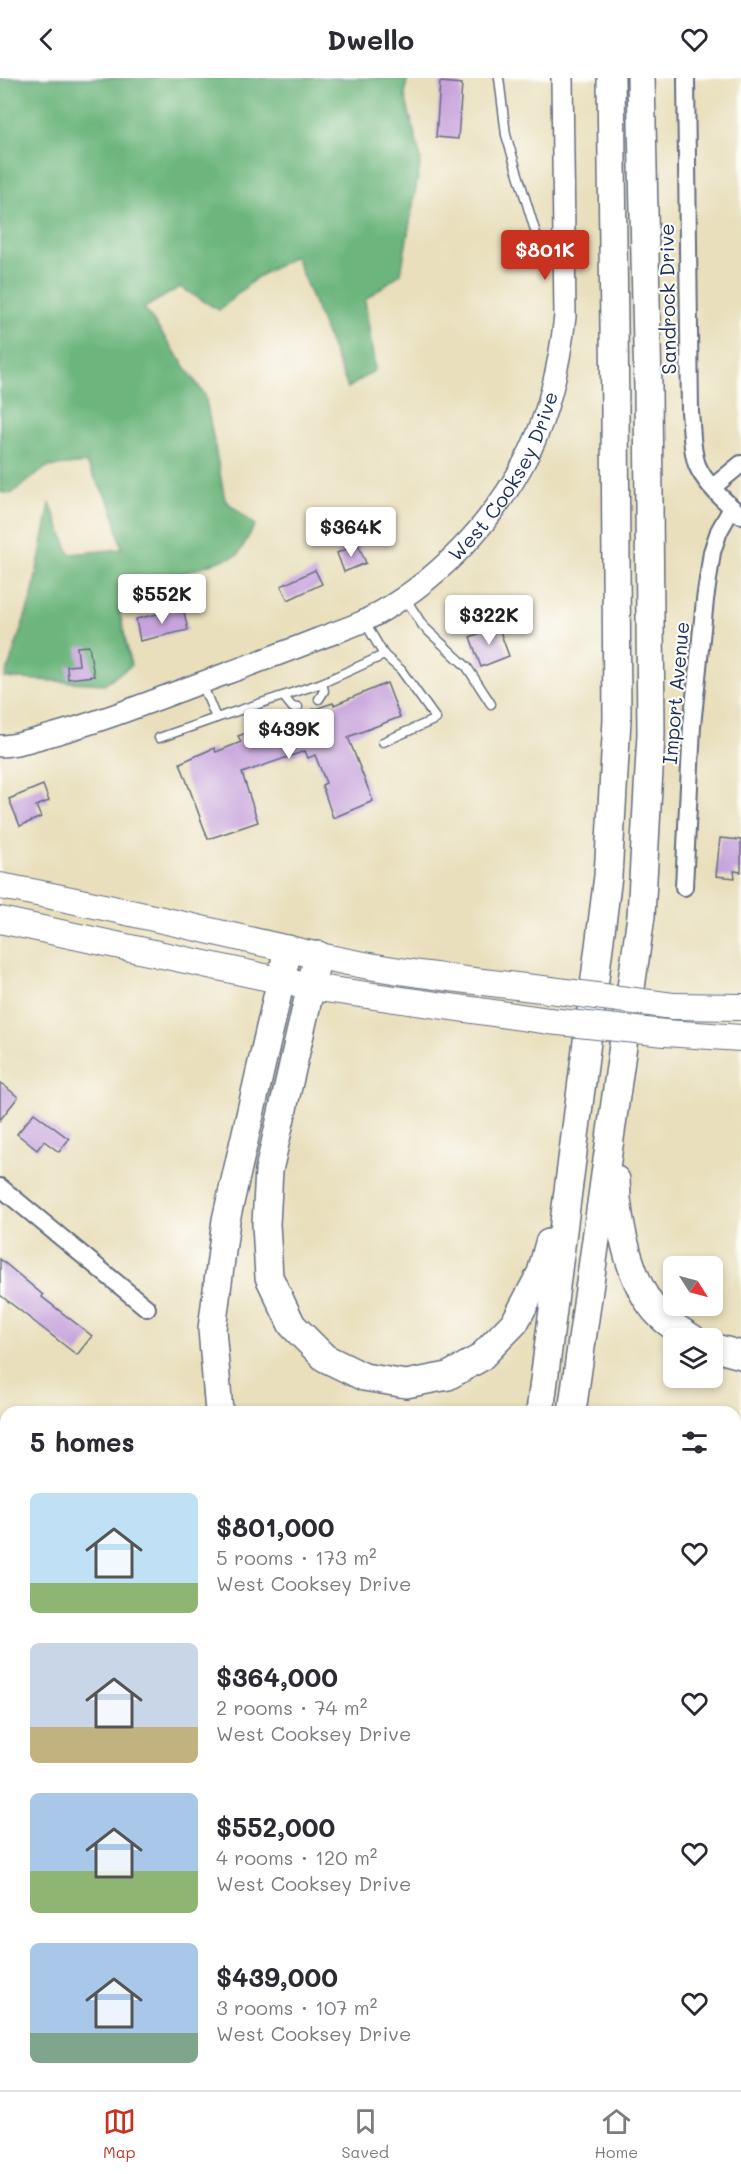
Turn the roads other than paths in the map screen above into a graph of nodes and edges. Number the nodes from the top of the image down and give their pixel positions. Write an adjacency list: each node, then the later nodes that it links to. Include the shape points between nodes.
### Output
1 (499, 78): 6 (lane, via 506,135 537,237)
2 (562, 78): 6 (street, West Cooksey Drive)
3 (611, 78): 33 (highway, via 617,720 608,876)
4 (641, 78): 32 (highway, via 651,734 641,916)
5 (686, 78): 8 (street, Sandrock Drive, via 690,412 697,464)
6 (564, 269): 10 (street, West Cooksey Drive, via 562,340 546,411 530,450 511,484 472,536)
7 (741, 464): 8 (street)
8 (713, 487): 9 (street, Sandrock Drive)
9 (736, 511): 24 (street, Import Avenue, via 719,531 705,600 692,726)
10 (404, 596): 11 (street, West Cooksey Drive); 17 (lane, via 423,626 467,667)
11 (364, 621): 12 (lane); 13 (street, West Cooksey Drive)
12 (384, 655): 14 (lane); 21 (lane, via 401,670 436,719)
13 (201, 683): 19 (lane); 22 (street, West Cooksey Drive, via 62,732)
14 (322, 683): 15 (lane); 16 (lane, via 324,691)
15 (284, 697): 18 (lane, via 293,708); 19 (lane)
16 (319, 699)
17 (491, 704)
18 (298, 707)
19 (216, 718): 20 (lane)
20 (159, 738)
21 (383, 742)
22 (0, 746)
23 (0, 886): 26 (main road, via 83,901)
24 (684, 887)
25 (0, 920): 28 (main road)
26 (288, 949): 27 (main road); 28 (highway)
27 (318, 955): 29 (highway); 30 (main road, bridge, via 442,978 673,1006)
28 (280, 982): 29 (main road); 39 (highway, via 226,1220 212,1329)
29 (310, 987): 31 (main road, bridge, via 549,1021); 33 (highway, via 269,1170 266,1224 270,1277 292,1324 325,1358 364,1377 406,1384 448,1376 480,1358 515,1322 541,1273)
30 (741, 1008)
31 (741, 1038)
32 (614, 1111): 36 (highway, via 616,1201 626,1250 640,1288 663,1319); 41 (highway)
33 (572, 1161): 40 (highway)
34 (0, 1187): 35 (street)
35 (147, 1308)
36 (677, 1328)
37 (723, 1350): 38 (highway)
38 (741, 1355)
39 (218, 1406)
40 (541, 1406)
41 (573, 1406)

